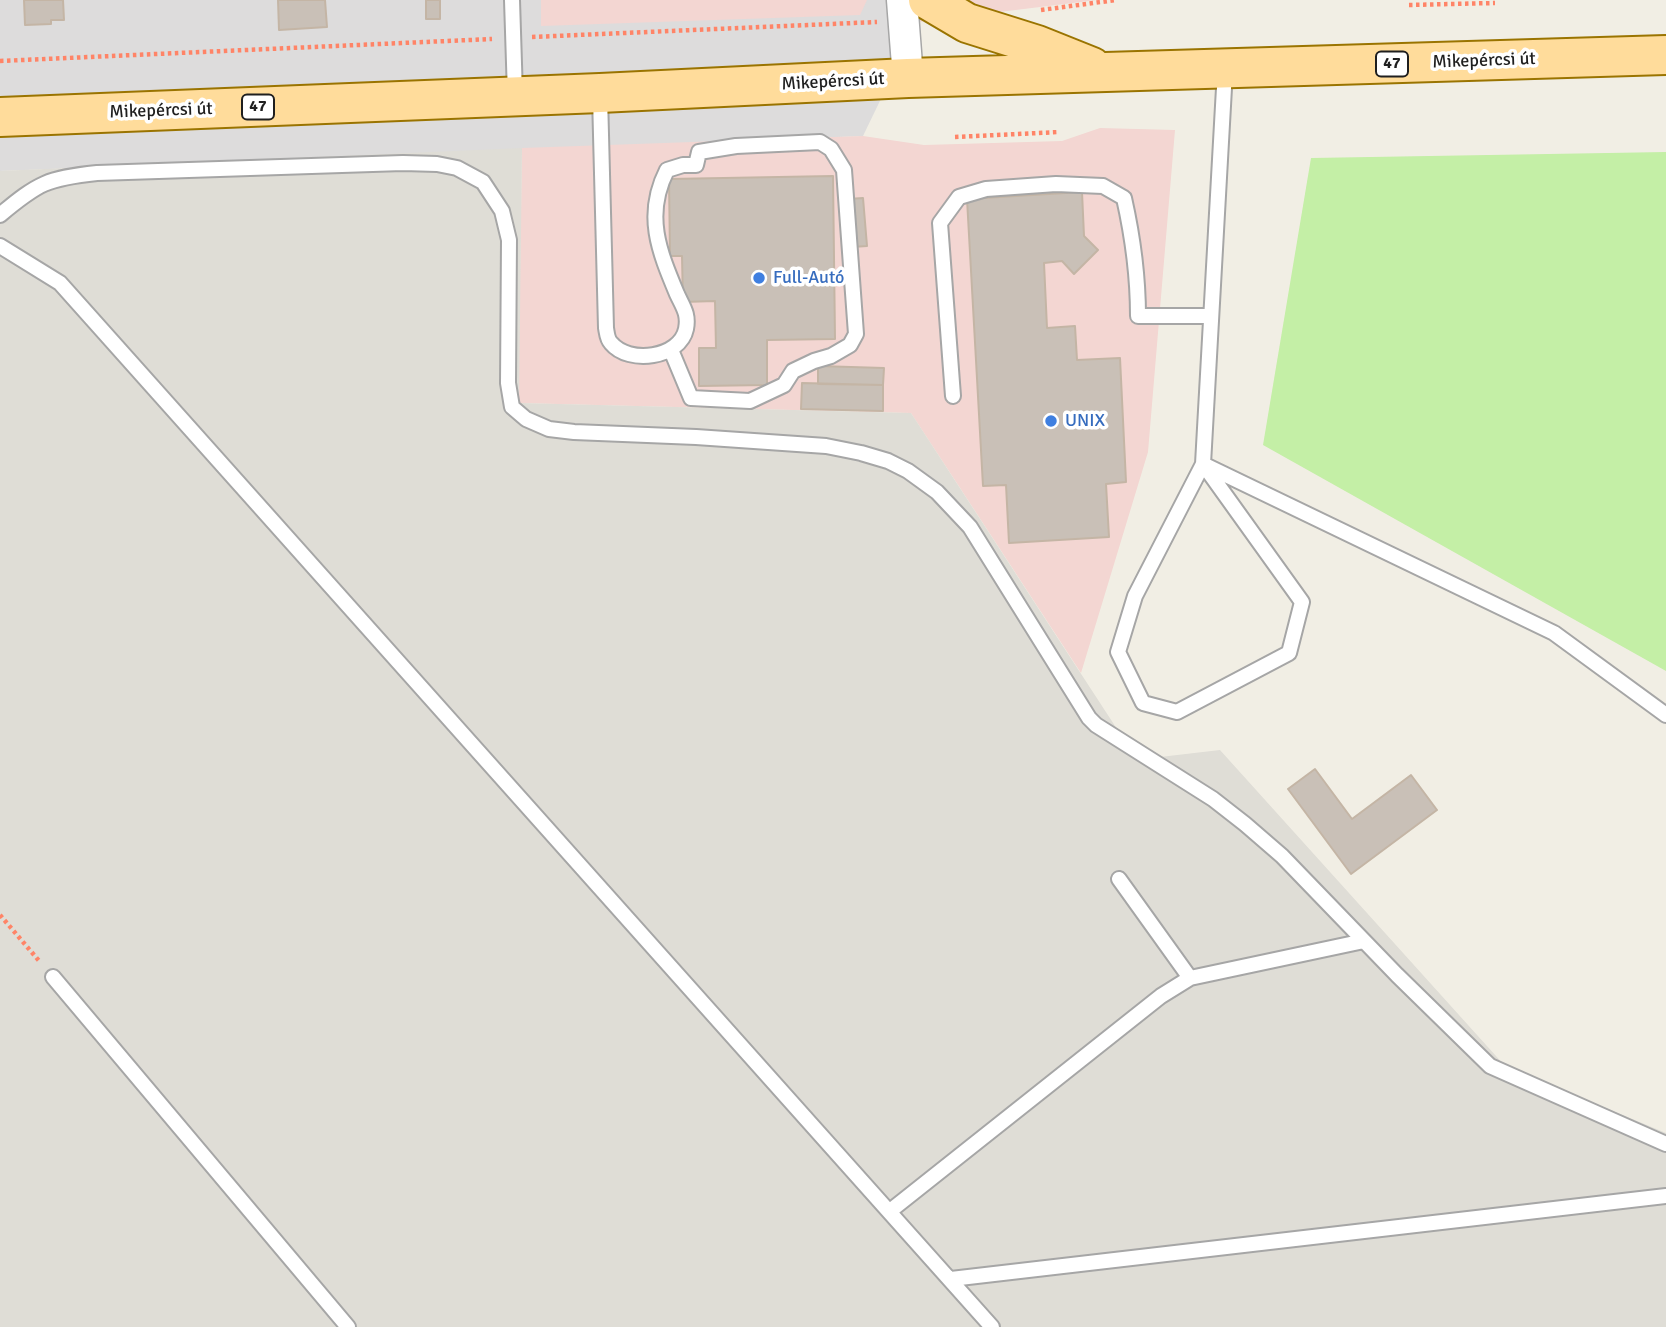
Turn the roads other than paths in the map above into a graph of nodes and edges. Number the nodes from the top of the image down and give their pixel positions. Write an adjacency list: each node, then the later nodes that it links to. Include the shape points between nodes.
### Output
1 (512, 0): 8 (lane)
2 (911, 7): 5 (main road, via 1037,45); 6 (street)
3 (1666, 55): 4 (main road, Mikepércsi út / 47)
4 (1225, 70): 5 (main road, Mikepércsi út / 47); 12 (lane)
5 (1107, 74): 6 (main road, Mikepércsi út / 47)
6 (908, 78): 7 (main road, Mikepércsi út / 47)
7 (600, 93): 8 (main road, Mikepércsi út / 47); 13 (lane, via 609,341 631,355)
8 (516, 97): 9 (main road, Mikepércsi út / 47)
9 (0, 117)
10 (0, 215): 18 (lane, via 43,183 64,176 357,163 457,168 482,182 502,211 509,240 508,383 512,407 526,419 549,429 826,446 861,453 908,471 937,492 970,527 1089,718 1245,824)
11 (0, 246): 23 (lane, via 60,283)
12 (1211, 316): 14 (lane, via 1139,316 1133,236 1124,198 1103,186 986,189 959,197 940,223); 15 (lane)
13 (671, 350): 13 (lane, via 686,331 688,313 657,243 657,197 667,170 696,165 699,152 719,148 820,142 831,149 844,170 856,334 850,345 793,371 784,385 750,401 691,398)
14 (953, 396)
15 (1203, 464): 15 (lane, via 1135,596 1118,652 1143,703 1177,712 1289,653 1301,603); 16 (lane, via 1554,633)
16 (1666, 715)
17 (1119, 879): 20 (lane)
18 (1364, 941): 20 (lane); 21 (lane, via 1490,1066)
19 (53, 977): 25 (lane)
20 (1190, 978): 23 (lane, via 1161,996)
21 (1666, 1144)
22 (1666, 1196): 24 (lane)
23 (890, 1211): 24 (lane)
24 (951, 1279): 26 (lane)
25 (348, 1327)
26 (992, 1327)

